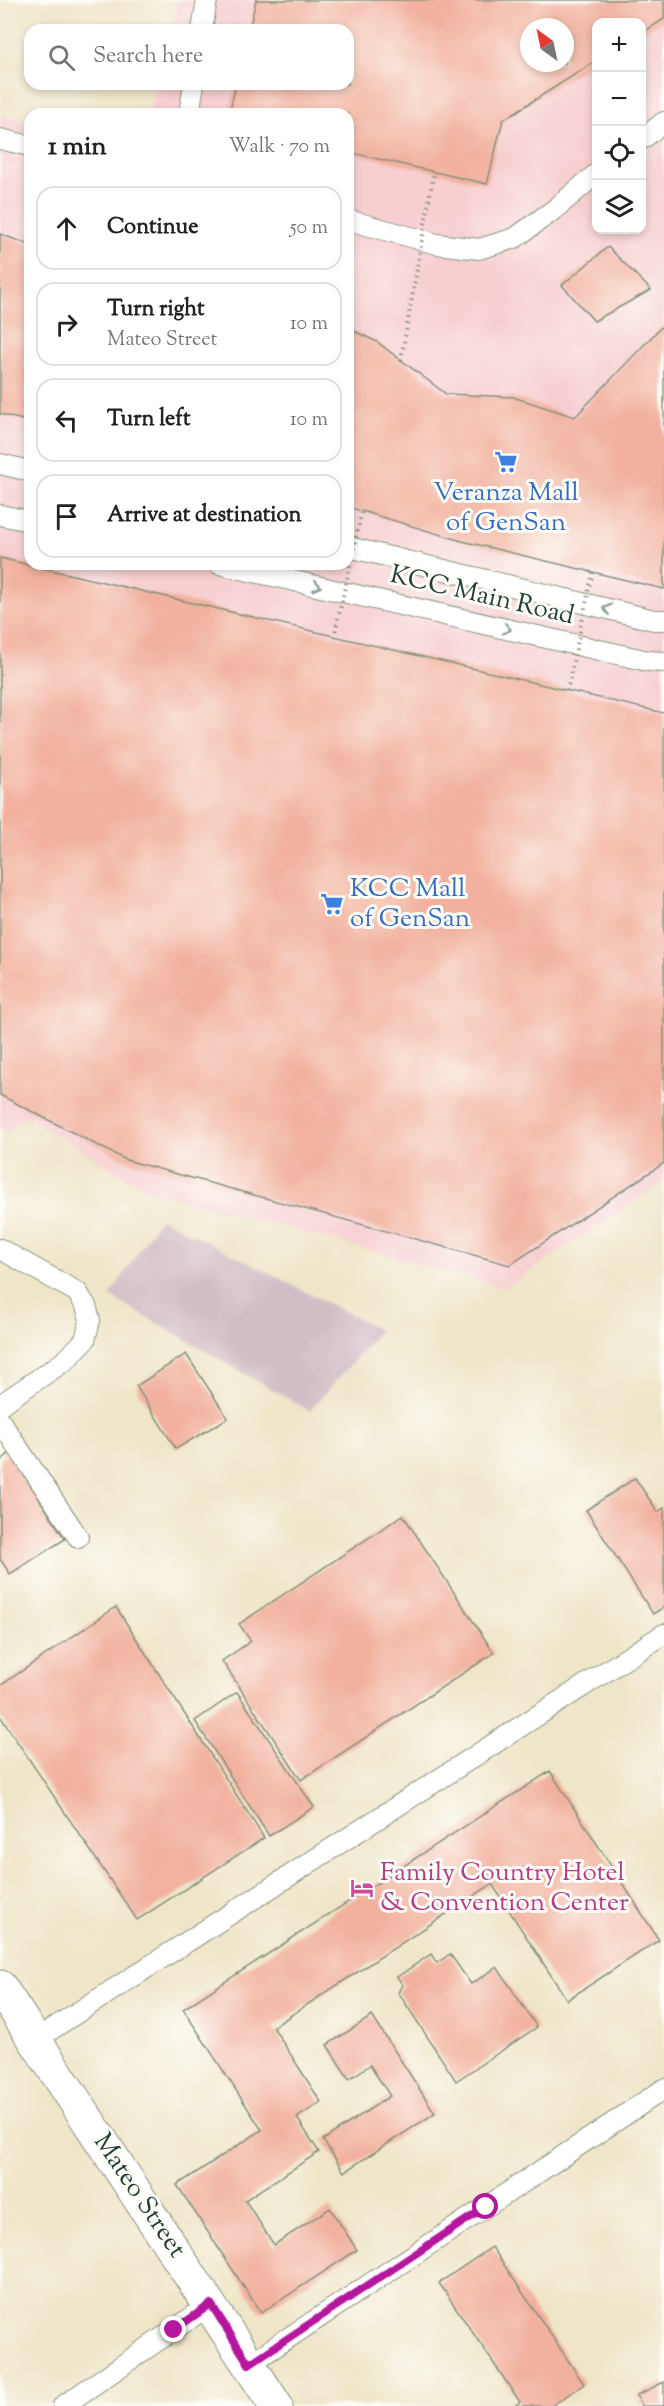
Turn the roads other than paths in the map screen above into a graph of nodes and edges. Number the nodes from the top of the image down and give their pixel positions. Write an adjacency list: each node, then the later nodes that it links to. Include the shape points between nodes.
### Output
1 (207, 0): 2 (lane)
2 (203, 24)
3 (193, 90): 4 (lane)
4 (190, 108)
5 (664, 122): 6 (lane)
6 (646, 136)
7 (0, 139): 8 (lane)
8 (24, 145)
9 (592, 178): 10 (lane, via 515,238 479,249 437,244)
10 (354, 222)
11 (0, 464): 12 (lane)
12 (24, 470)
13 (0, 515): 14 (lane)
14 (24, 521)
15 (354, 548): 17 (lane, KCC Main Road, one-way to 15)
16 (246, 570): 18 (lane, KCC Main Road, one-way to 18)
17 (664, 620)
18 (664, 662)
19 (0, 1249): 20 (lane, via 77,1292 90,1320 85,1340 66,1360)
20 (0, 1405)
21 (0, 1420): 22 (lane)
22 (78, 1537)
23 (664, 1634): 25 (lane)
24 (0, 1987): 25 (street, Mateo Street)
25 (36, 2040): 27 (street, Mateo Street)
26 (664, 2089): 28 (lane)
27 (211, 2304): 28 (street, Mateo Street); 29 (lane)
28 (249, 2364): 30 (street, Mateo Street)
29 (63, 2406)
30 (276, 2406)

